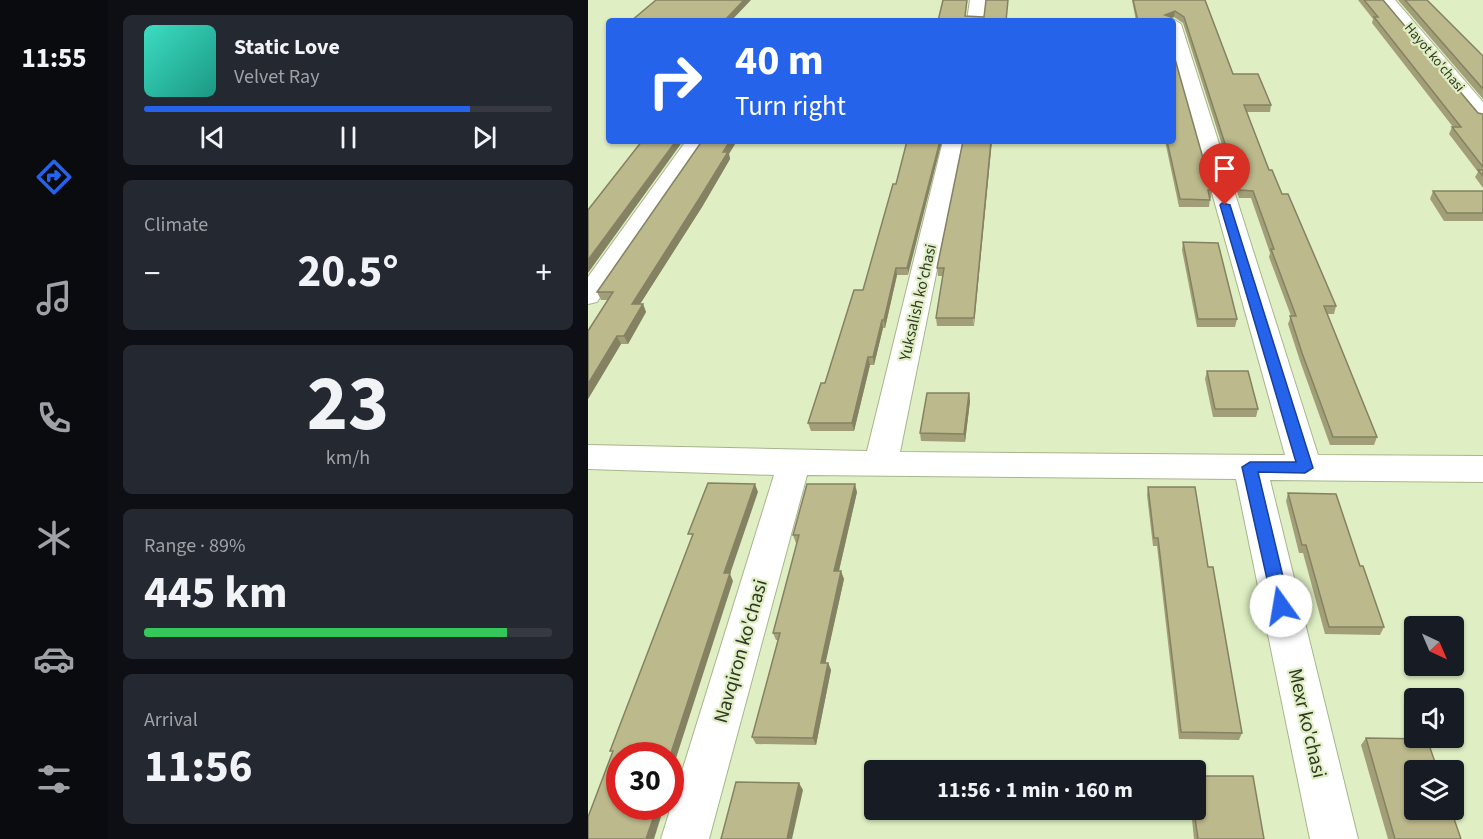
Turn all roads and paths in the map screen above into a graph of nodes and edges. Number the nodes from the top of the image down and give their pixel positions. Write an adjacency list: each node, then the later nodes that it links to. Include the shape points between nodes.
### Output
1 (978, 0): 3 (street)
2 (1388, 0): 5 (street, Hayot ko'chasi)
3 (975, 18)
4 (1176, 34): 13 (street)
5 (1483, 114)
6 (694, 144): 8 (street)
7 (953, 144): 11 (street, Yuksalish ko'chasi)
8 (588, 296)
9 (588, 457): 10 (street)
10 (794, 463): 11 (street); 15 (street, Navqiron ko'chasi)
11 (881, 464): 12 (street)
12 (1250, 467): 13 (street); 16 (street, Mexr ko'chasi)
13 (1305, 468): 14 (street)
14 (1483, 469)
15 (685, 839)
16 (1334, 839)

